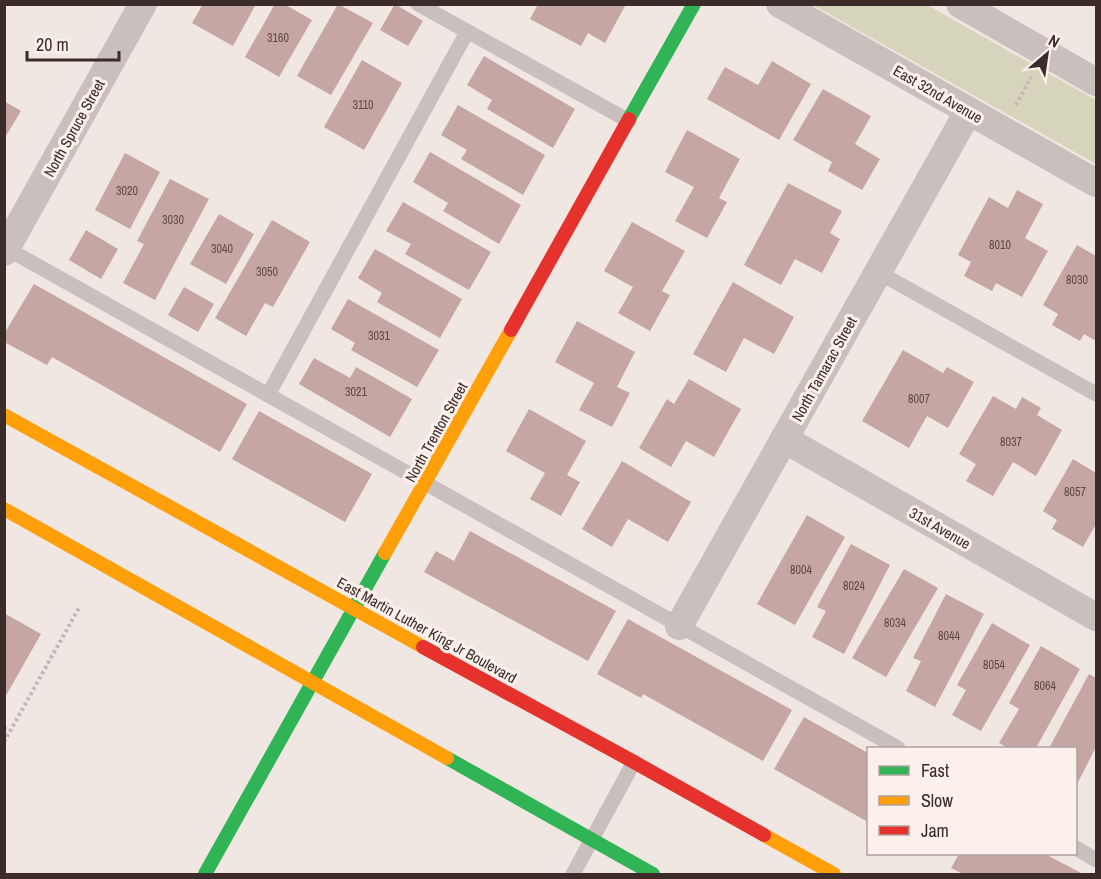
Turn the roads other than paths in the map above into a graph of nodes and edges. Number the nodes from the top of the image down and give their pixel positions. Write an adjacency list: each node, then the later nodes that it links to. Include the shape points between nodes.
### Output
1 (143, 4): 11 (street, North Spruce Street)
2 (418, 4): 6 (lane)
3 (694, 4): 9 (main road, North Trenton Street)
4 (780, 4): 8 (street, East 32nd Avenue)
5 (960, 4): 7 (street)
6 (467, 32): 9 (lane); 14 (lane)
7 (1096, 82)
8 (968, 112): 10 (street, East 32nd Avenue); 12 (street, North Tamarac Street)
9 (629, 121): 17 (main road, North Trenton Street)
10 (1096, 183)
11 (5, 249): 14 (lane)
12 (878, 272): 13 (lane); 16 (street, North Tamarac Street)
13 (1096, 394)
14 (268, 395): 17 (lane)
15 (4, 415): 19 (main road, East Martin Luther King Jr Boulevard)
16 (784, 439): 20 (street, 31st Avenue); 21 (street, North Tamarac Street)
17 (426, 484): 19 (main road, North Trenton Street); 21 (lane)
18 (4, 509): 22 (main road)
19 (354, 610): 22 (main road, North Trenton Street); 24 (main road, East Martin Luther King Jr Boulevard)
20 (1096, 617)
21 (679, 626): 23 (lane)
22 (314, 683): 25 (main road); 28 (main road, North Trenton Street)
23 (896, 747)
24 (634, 762): 25 (lane); 31 (main road, East Martin Luther King Jr Boulevard)
25 (591, 840): 29 (lane); 30 (main road)
26 (1077, 849): 27 (lane)
27 (1096, 860)
28 (206, 874)
29 (573, 874)
30 (653, 874)
31 (834, 874)

